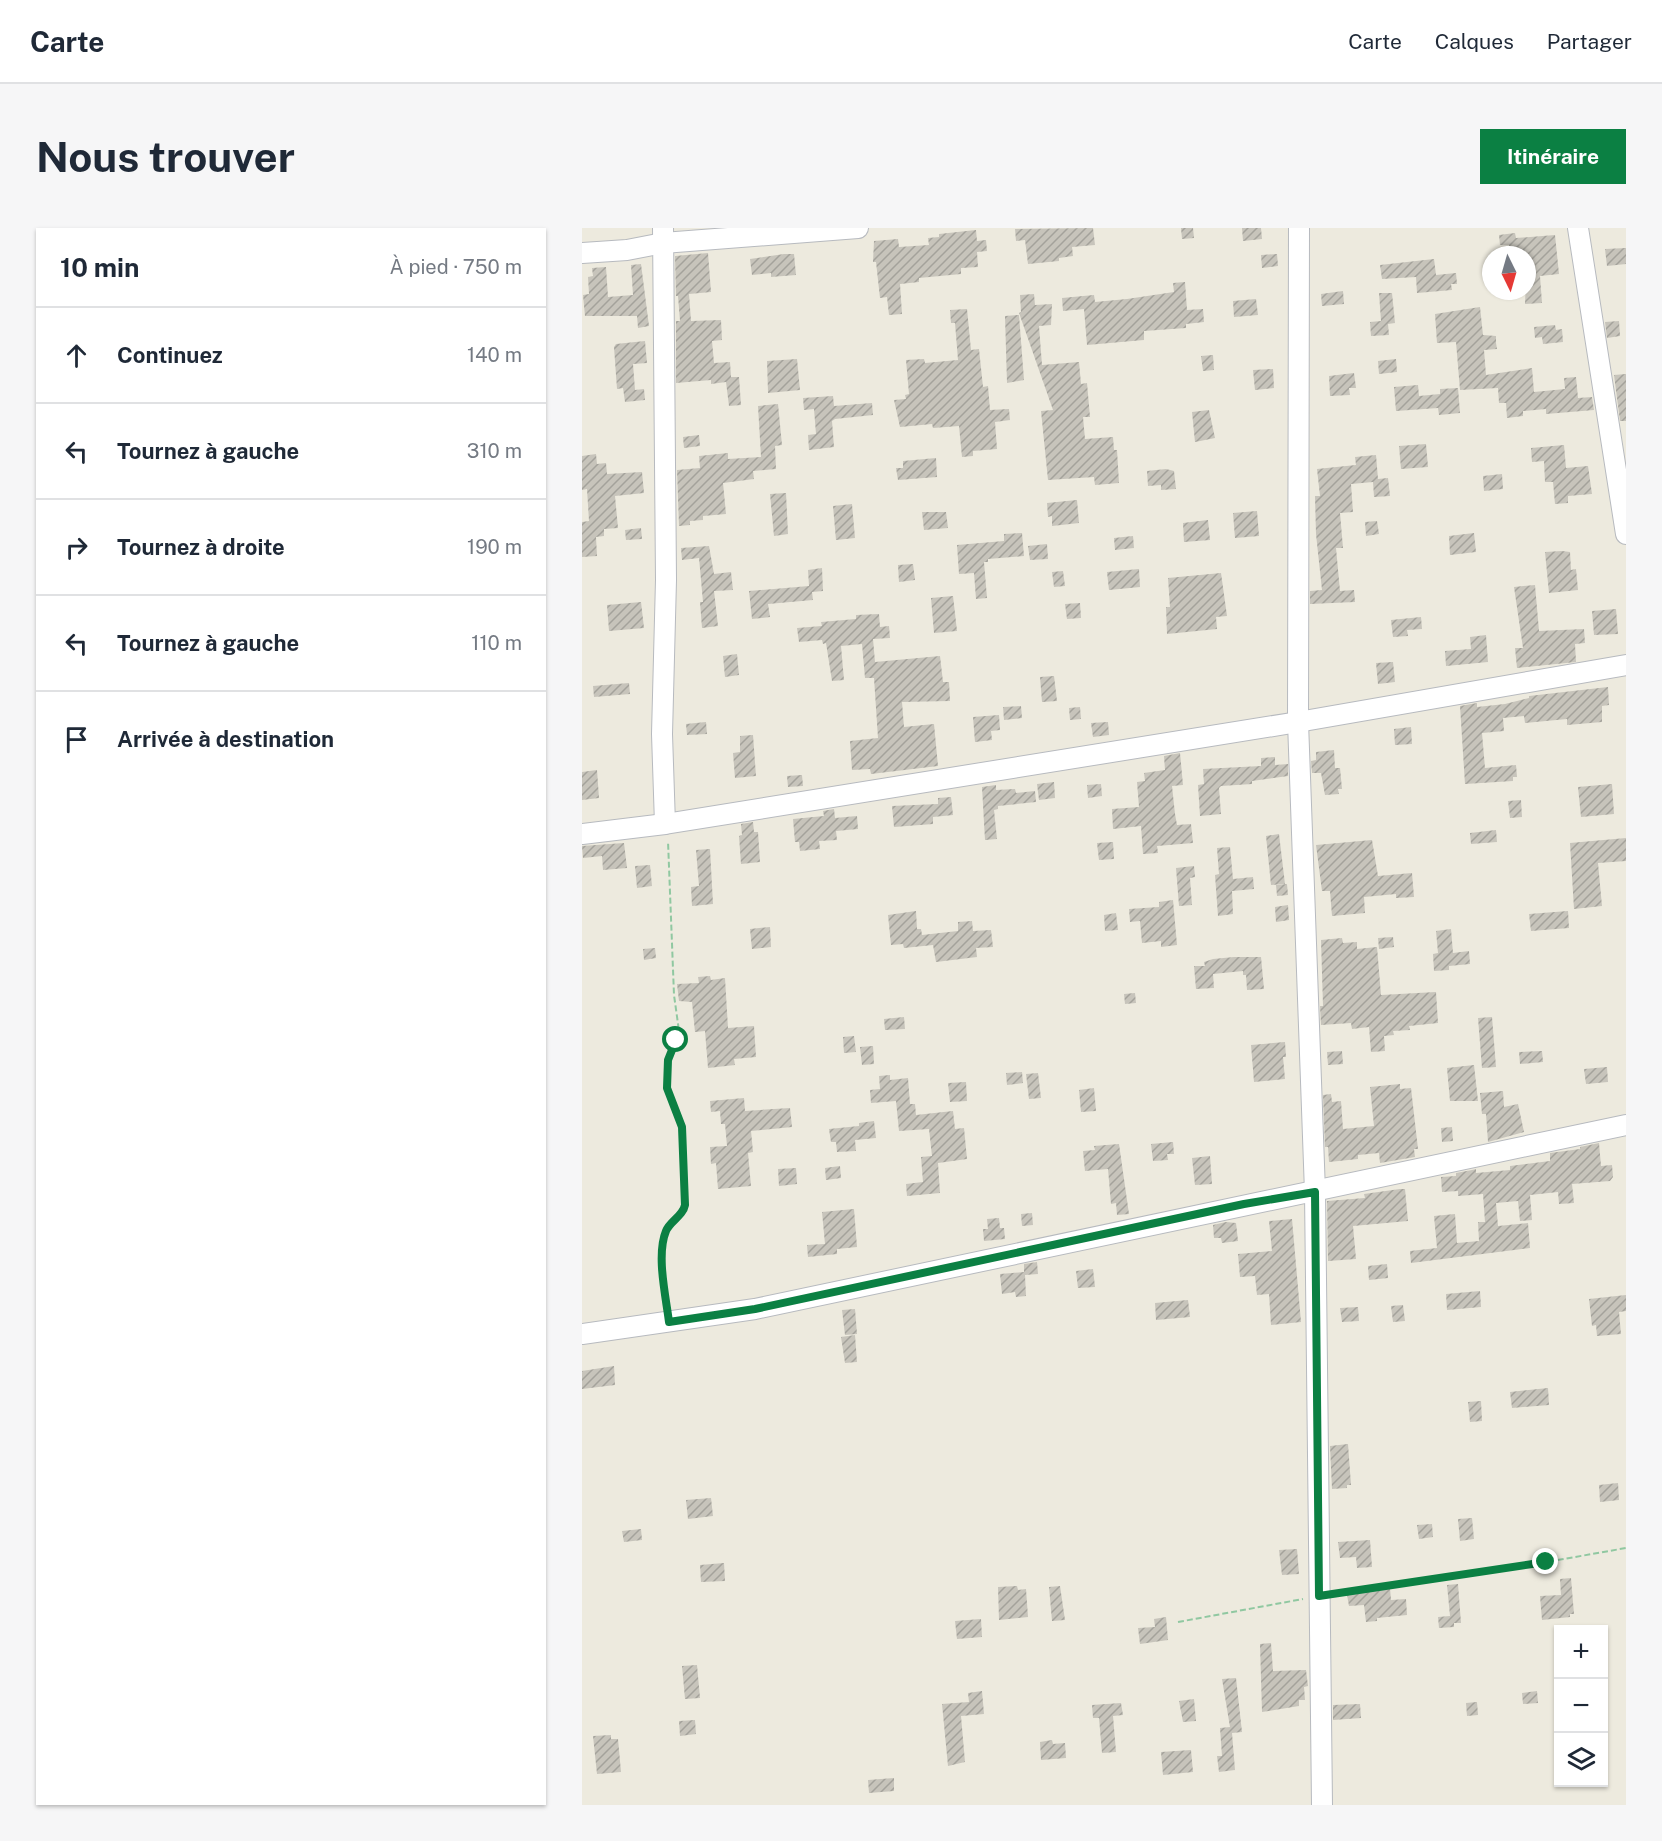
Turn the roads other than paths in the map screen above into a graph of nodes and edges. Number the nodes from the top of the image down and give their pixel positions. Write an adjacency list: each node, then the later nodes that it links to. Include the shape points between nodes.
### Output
1 (858, 228): 4 (street)
2 (1299, 228): 8 (street)
3 (1578, 228): 6 (street)
4 (663, 235): 5 (street); 9 (street)
5 (582, 254)
6 (1626, 534)
7 (1626, 665): 8 (street)
8 (1298, 722): 9 (street); 12 (street)
9 (665, 824): 10 (street)
10 (582, 834)
11 (1626, 1125): 12 (street)
12 (1315, 1192): 13 (street, via 755,1309); 14 (street)
13 (582, 1334)
14 (1322, 1805)

